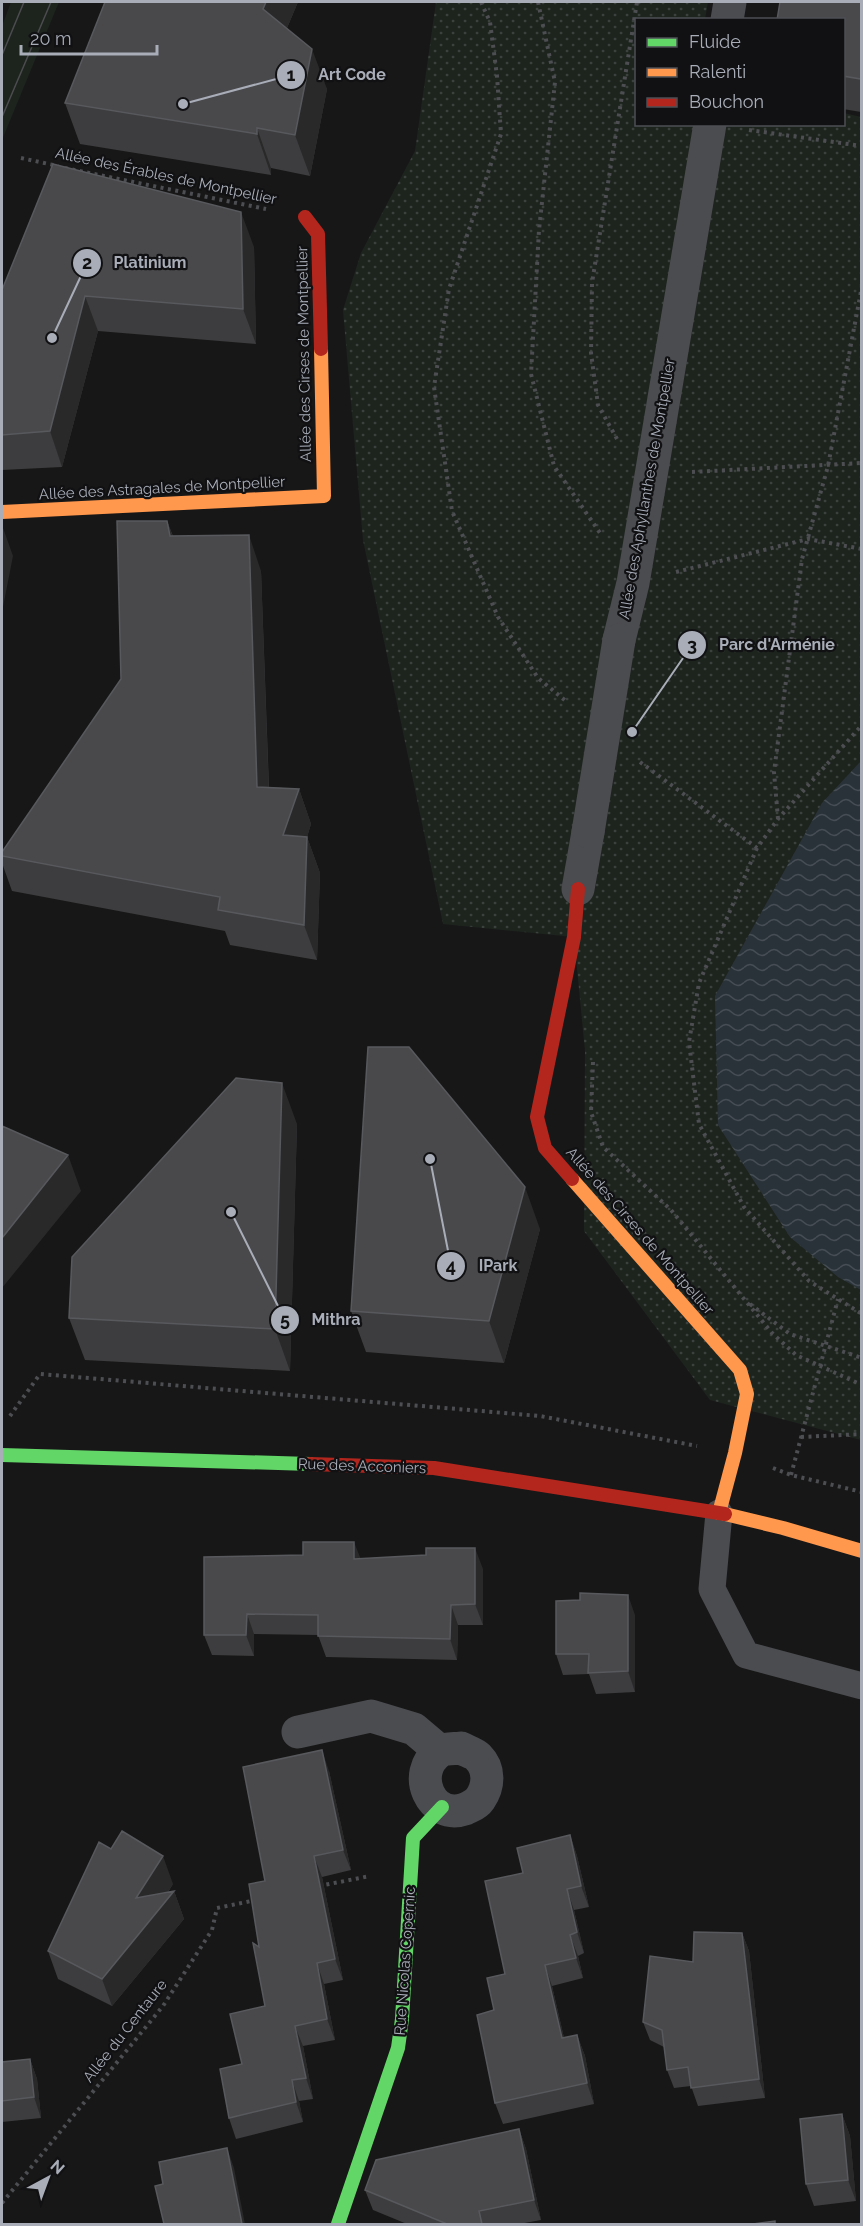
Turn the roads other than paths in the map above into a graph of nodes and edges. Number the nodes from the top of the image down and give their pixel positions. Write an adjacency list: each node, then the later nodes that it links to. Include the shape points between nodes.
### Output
1 (730, 2): 2 (street)
2 (727, 18)
3 (710, 126): 7 (street, Allée des Aphyllanthes de Montpellier, bridge)
4 (305, 217): 5 (street, Allée des Cirses de Montpellier, via 318,234)
5 (324, 496): 6 (street, Allée des Astragales de Montpellier)
6 (2, 512)
7 (578, 889): 9 (street, Allée des Cirses de Montpellier, via 574,937 537,1117 545,1148 740,1370 747,1394)
8 (2, 1455): 9 (street, Rue des Acconiers, via 434,1468)
9 (719, 1513): 10 (street, Rue des Acconiers); 11 (lane, via 712,1589 746,1655)
10 (861, 1551)
11 (861, 1686)
12 (298, 1732): 13 (street, via 371,1716 414,1729)
13 (440, 1751): 14 (street, via 426,1771 425,1786 430,1798); 14 (street, via 461,1748 477,1756 487,1772 486,1790 476,1804 459,1811)
14 (442, 1807): 15 (street, Rue Nicolas Copernic, via 413,1838 399,2048)
15 (338, 2224)

